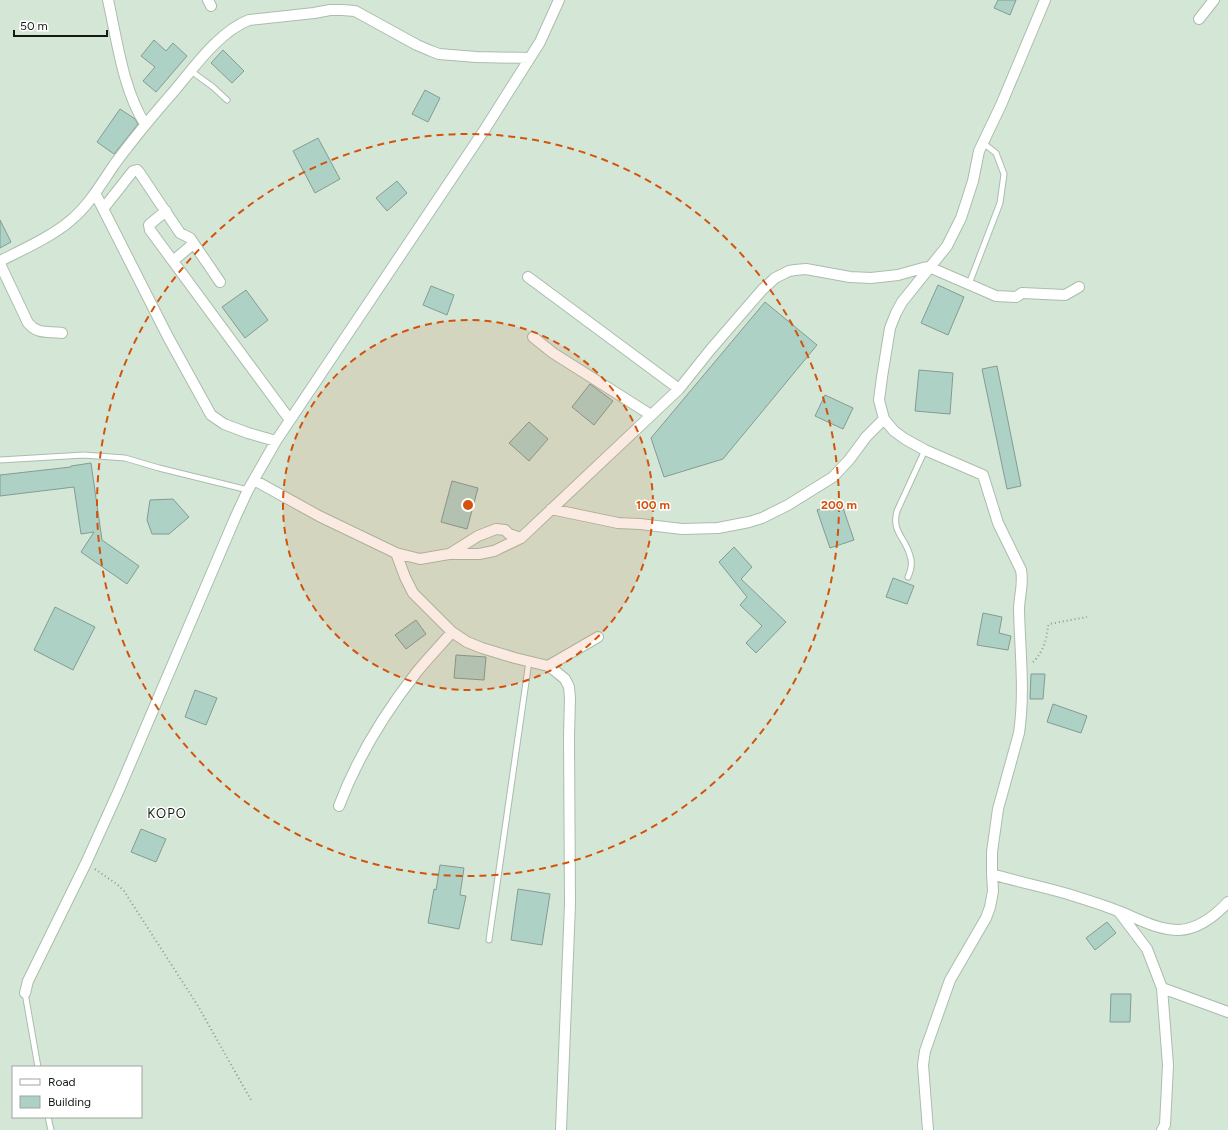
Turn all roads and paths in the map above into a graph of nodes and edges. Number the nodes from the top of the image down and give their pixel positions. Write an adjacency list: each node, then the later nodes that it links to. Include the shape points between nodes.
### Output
1 (108, 0): 9 (street, via 127,85)
2 (559, 0): 6 (street)
3 (1045, 0): 10 (street)
4 (1214, 0): 5 (street)
5 (1199, 18)
6 (530, 58): 7 (street, via 439,54 355,11 342,10 249,20 239,24 212,47); 28 (street)
7 (191, 71): 8 (lane); 9 (street)
8 (227, 100)
9 (145, 124): 11 (street)
10 (983, 143): 18 (street, via 961,218 947,246); 21 (lane, via 996,153 1004,174 1000,203)
11 (95, 193): 12 (street); 15 (street, via 66,224 32,245)
12 (103, 209): 13 (street, via 133,171 137,170); 29 (street, via 211,415 224,424)
13 (166, 211): 14 (street, via 181,234 190,238); 16 (street, via 149,225)
14 (193, 244): 16 (street); 20 (street)
15 (0, 260)
16 (173, 261): 28 (street)
17 (0, 264): 23 (street, via 28,323 36,330)
18 (930, 267): 21 (street); 25 (street, via 871,278 806,269 789,271 775,278 762,290); 27 (street, via 902,302 890,328 879,400)
19 (528, 276): 25 (street)
20 (220, 282)
21 (969, 284): 22 (street, via 996,296 1016,297 1022,293 1065,295)
22 (1079, 286)
23 (62, 332)
24 (533, 337): 26 (street, via 553,353)
25 (678, 389): 26 (street)
26 (651, 415): 34 (street)
27 (884, 419): 30 (street, via 905,440); 34 (street, via 866,436 833,477 788,505 749,522 718,528 682,529 618,523)
28 (290, 420): 29 (street)
29 (276, 441): 32 (street)
30 (925, 450): 38 (lane, via 895,518 897,530 911,556); 44 (street, via 983,475 985,479 998,523 1021,570 1019,608)
31 (0, 460): 33 (lane, via 84,455 125,458)
32 (254, 480): 33 (street); 36 (street, via 319,516)
33 (248, 490): 46 (street)
34 (551, 509): 35 (street)
35 (520, 538): 37 (street, via 486,553); 37 (street, via 505,530 496,529 478,536)
36 (396, 553): 37 (street, via 420,559); 40 (street, via 413,593)
37 (449, 554)
38 (908, 577)
39 (1087, 617): 44 (path, via 1050,624 1037,658)
40 (452, 632): 42 (street, via 482,648); 45 (street, via 416,673 383,719 360,757)
41 (598, 637): 43 (street)
42 (529, 661): 43 (street); 50 (lane)
43 (548, 666): 58 (street, via 565,679 570,698 570,904)
44 (1022, 675): 47 (street, via 1020,734 998,809 992,852)
45 (339, 806)
46 (86, 863): 52 (street, via 28,981); 55 (path, via 124,891 198,1006)
47 (992, 874): 49 (street, via 1051,889); 59 (street, via 993,891 986,918 950,980 925,1050 923,1065)
48 (1228, 902): 49 (street, via 1204,922 1189,929 1178,930 1158,926)
49 (1118, 911): 51 (street, via 1147,949)
50 (488, 940)
51 (1162, 988): 53 (street); 60 (street, via 1168,1065)
52 (25, 993): 54 (lane)
53 (1228, 1012)
54 (38, 1066)
55 (251, 1100)
56 (48, 1118): 57 (lane)
57 (51, 1130)
58 (561, 1130)
59 (926, 1130)
60 (1162, 1130)

